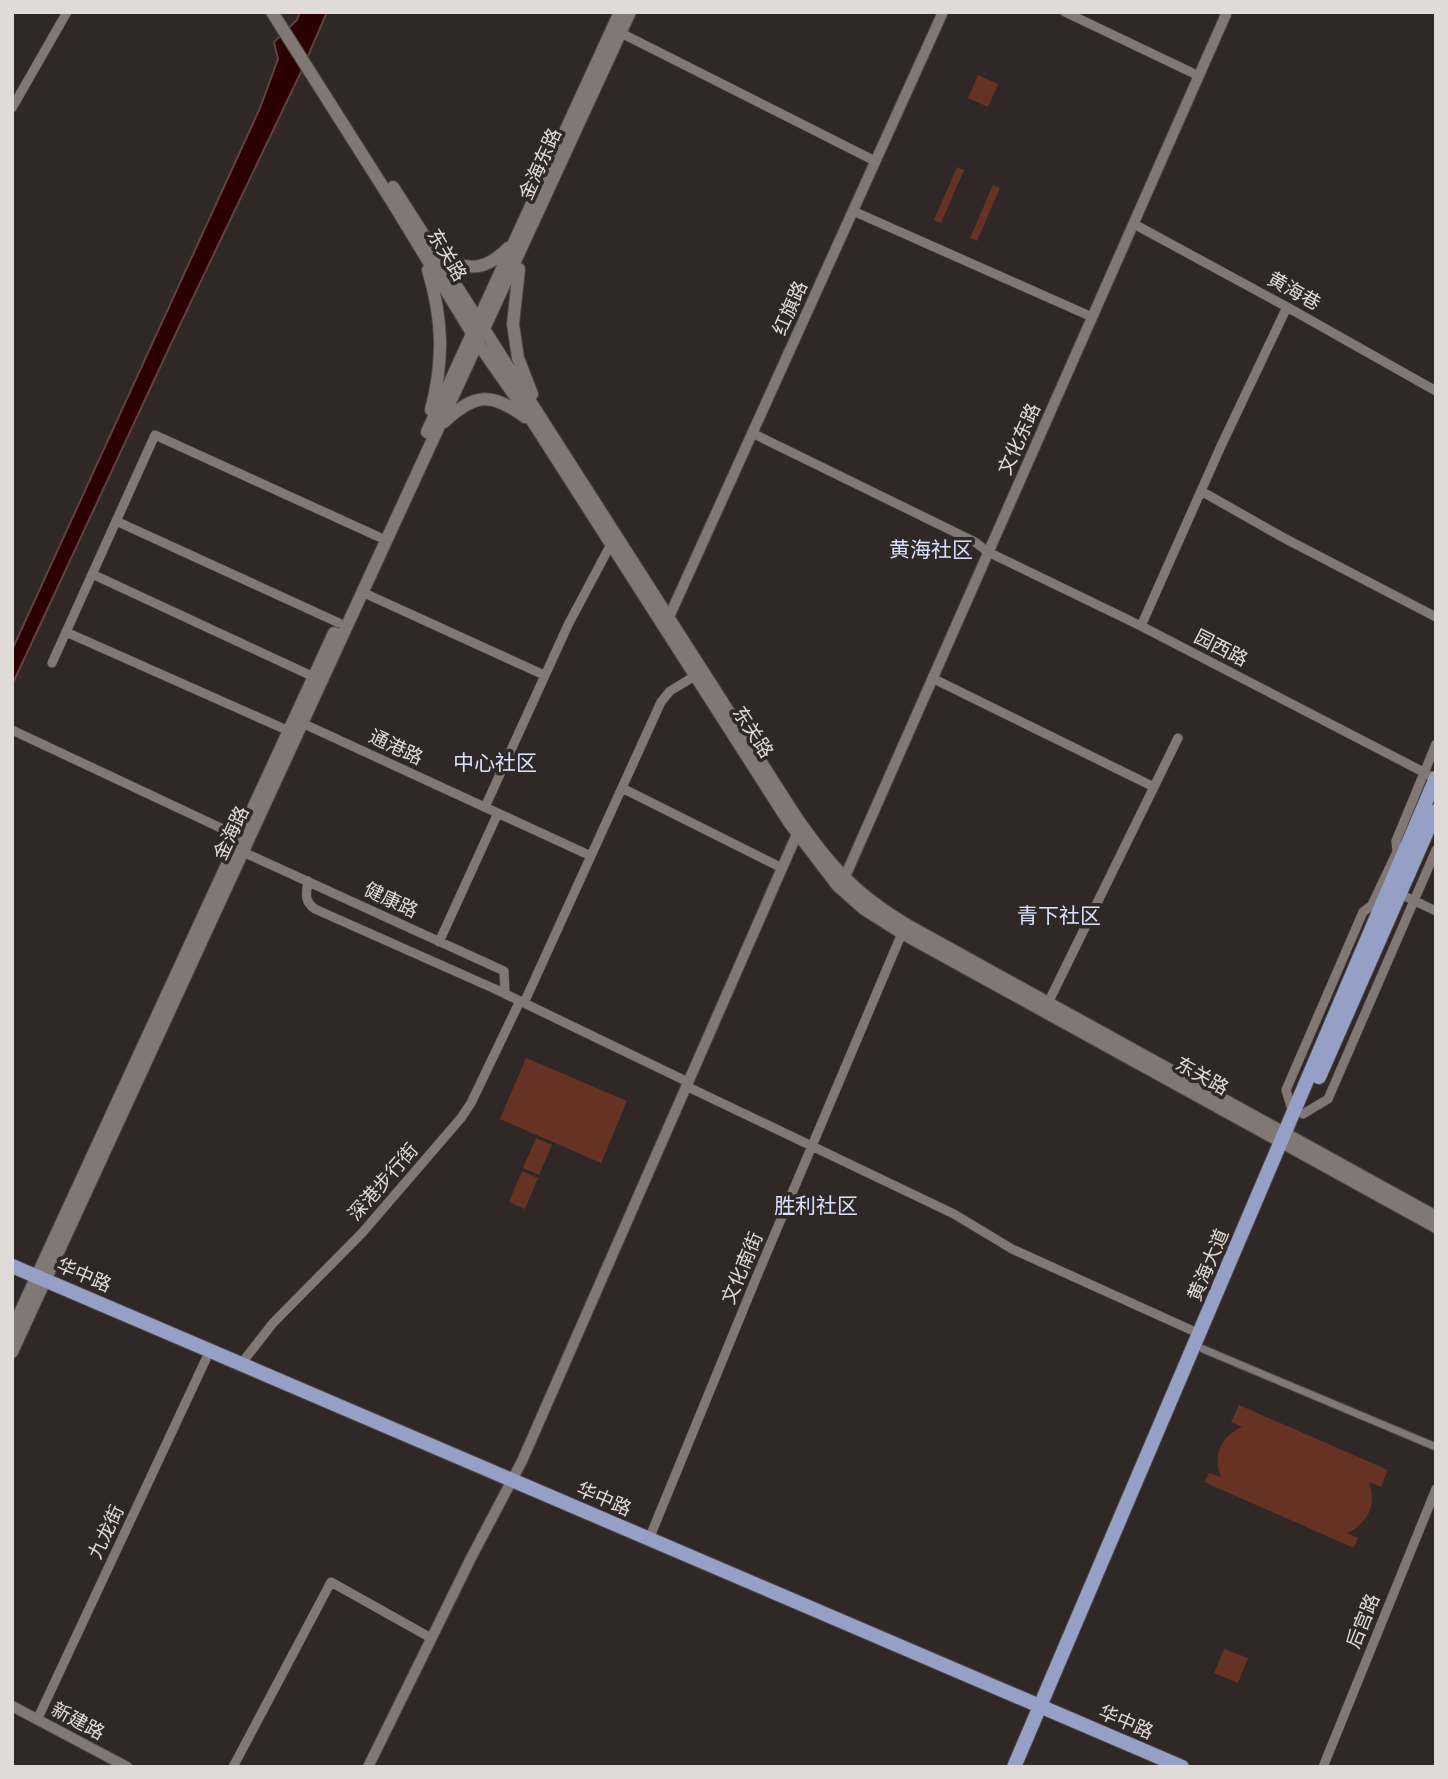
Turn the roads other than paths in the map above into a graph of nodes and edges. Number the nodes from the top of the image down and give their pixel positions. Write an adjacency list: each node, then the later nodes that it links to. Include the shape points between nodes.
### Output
1 (67, 12): 11 (street)
2 (272, 12): 16 (main road, 东关路)
3 (282, 12): 16 (main road, 东关路)
4 (620, 12): 15 (main road, 金海东路)
5 (630, 12): 9 (main road, 金海东路)
6 (943, 12): 12 (street, 红旗路)
7 (1065, 12): 10 (street)
8 (1227, 12): 10 (street, 文化东路)
9 (621, 33): 12 (street); 15 (main road, 金海东路)
10 (1199, 76): 14 (street, 文化东路)
11 (12, 108)
12 (875, 162): 13 (street, 红旗路)
13 (853, 211): 18 (street); 23 (street, 红旗路)
14 (1134, 224): 17 (street, 黄海巷); 18 (street, 文化东路)
15 (519, 244): 16 (main road, via 483,265 462,267); 19 (main road, 金海东路); 21 (main road, via 513,324)
16 (428, 250): 19 (main road, 东关路); 24 (main road, via 441,354)
17 (1287, 307): 20 (street, 黄海巷); 25 (street)
18 (1092, 317): 29 (street, 文化东路)
19 (478, 332): 21 (main road, 东关路); 22 (main road, 金海路); 24 (main road, 金海路)
20 (1436, 391)
21 (537, 420): 22 (main road, via 498,401 481,399 463,404); 28 (main road, 东关路); 32 (main road, 东关路)
22 (439, 427): 31 (main road, 金海路)
23 (752, 433): 29 (street, 园西路); 32 (street, 红旗路)
24 (423, 441): 27 (main road, 金海路)
25 (1200, 491): 33 (street); 35 (street)
26 (116, 521): 27 (street, via 155,435); 30 (street); 34 (street)
27 (379, 537): 34 (main road, 金海路)
28 (611, 544): 38 (street); 39 (main road, 东关路)
29 (988, 552): 35 (street, 园西路); 41 (street, 文化东路)
30 (92, 575): 36 (street); 40 (street)
31 (362, 592): 38 (street); 42 (main road, 金海路)
32 (669, 617): 59 (main road, 东关路, via 796,817)
33 (1436, 617)
34 (339, 622): 40 (main road, 金海路)
35 (1141, 626): 47 (street, 园西路)
36 (66, 632): 37 (street); 44 (street)
37 (52, 663)
38 (544, 675): 50 (street)
39 (695, 676): 49 (street, 深港步行街, via 664,695); 53 (main road, 东关路)
40 (314, 677): 44 (main road, 金海路)
41 (932, 678): 48 (street); 59 (street, 文化东路)
42 (302, 723): 50 (street, 通港路); 56 (main road, 金海路)
43 (12, 730): 54 (street)
44 (289, 731): 54 (main road, 金海路)
45 (1178, 738): 48 (street)
46 (1436, 744): 47 (street)
47 (1432, 776): 70 (main road, 黄海大道)
48 (1154, 787): 68 (street)
49 (622, 788): 57 (street, 深港步行街); 58 (street)
50 (485, 807): 52 (street, 通港路)
51 (1436, 811): 61 (main road, 黄海大道)
52 (498, 813): 57 (street, 通港路); 65 (street)
53 (797, 834): 58 (street); 64 (main road, 东关路, via 838,886)
54 (240, 837): 77 (main road, 金海路)
55 (1436, 850): 62 (street)
56 (243, 852): 60 (street, 健康路); 77 (main road, 金海路)
57 (591, 856): 67 (street, 深港步行街)
58 (782, 868): 69 (street)
59 (844, 879): 68 (main road, 东关路, via 881,910)
60 (307, 881): 65 (street, 健康路); 66 (street, via 307,903 315,909)
61 (1400, 894): 62 (street); 70 (main road, 黄海大道)
62 (1414, 900): 63 (street); 70 (street, via 1328,1099)
63 (1436, 911)
64 (902, 933): 71 (main road, 东关路); 72 (street, 文化南街)
65 (439, 942): 66 (street, 健康路, via 504,971)
66 (505, 993): 67 (street)
67 (522, 1002): 69 (street); 82 (street, 深港步行街, via 461,1118 362,1233 273,1323)
68 (1048, 1003): 71 (main road, 东关路)
69 (687, 1084): 72 (street); 84 (street)
70 (1298, 1114): 71 (main road, 黄海大道)
71 (1287, 1140): 73 (main road, 东关路); 74 (main road, 东关路); 79 (main road, 黄海大道)
72 (813, 1145): 79 (street); 86 (street, 文化南街)
73 (1436, 1217)
74 (1436, 1227)
75 (12, 1266): 77 (main road, 华中路)
76 (12, 1275): 77 (main road, 华中路)
77 (39, 1282): 78 (main road, 金海路); 80 (main road, 金海路); 81 (main road, 华中路); 82 (main road, 华中路)
78 (12, 1330)
79 (1202, 1341): 83 (street); 89 (main road, 黄海大道)
80 (12, 1352)
81 (206, 1359): 84 (main road, 华中路); 90 (street, 九龙街)
82 (242, 1364): 84 (main road, 华中路)
83 (1436, 1447)
84 (510, 1485): 86 (main road, 华中路); 87 (street); 89 (main road, 华中路)
85 (1436, 1489): 98 (street, 后宫路)
86 (649, 1539): 89 (main road, 华中路)
87 (431, 1638): 92 (street, via 331,1582); 93 (street)
88 (12, 1706): 90 (street, 新建路)
89 (1042, 1712): 94 (main road, 黄海大道); 95 (main road, 黄海大道); 96 (main road, 华中路); 97 (main road, 华中路)
90 (37, 1720): 91 (street, 新建路)
91 (127, 1767)
92 (233, 1767)
93 (368, 1767)
94 (1014, 1767)
95 (1023, 1767)
96 (1159, 1767)
97 (1182, 1767)
98 (1322, 1767)

